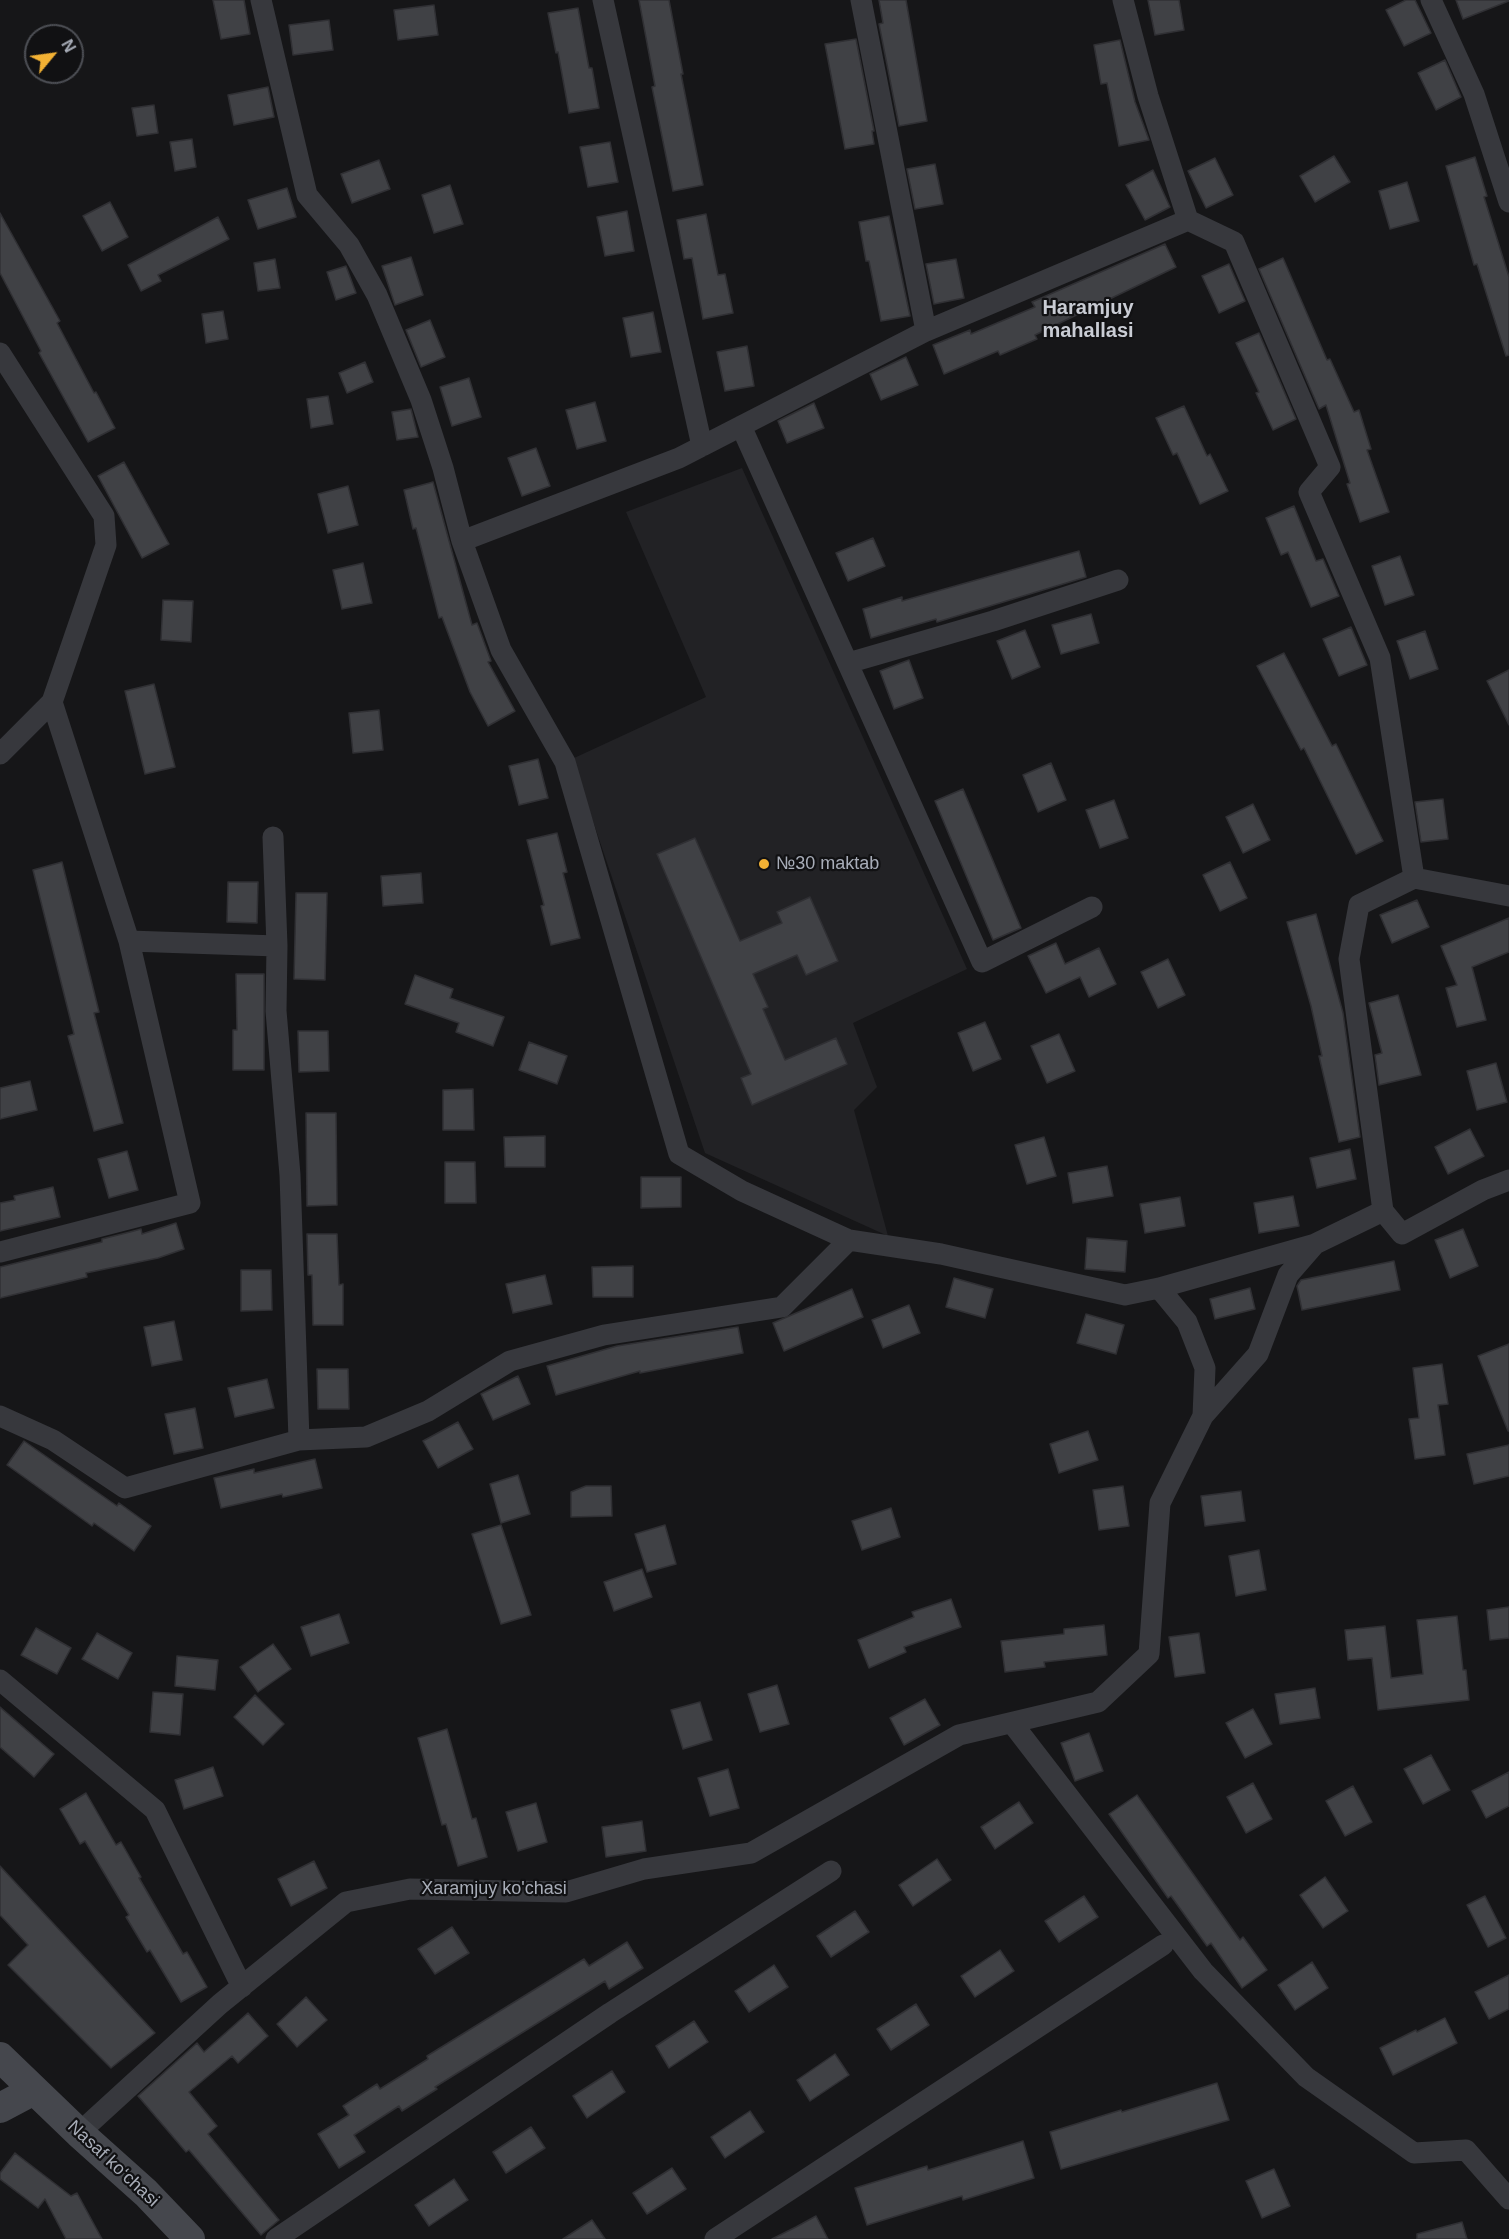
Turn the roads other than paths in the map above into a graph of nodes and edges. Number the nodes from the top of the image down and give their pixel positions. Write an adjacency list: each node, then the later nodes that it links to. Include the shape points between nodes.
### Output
1 (261, 0): 12 (street, via 307,195 349,245 377,295 421,400)
2 (603, 0): 11 (street)
3 (861, 0): 8 (street)
4 (1123, 0): 7 (street, via 1148,96)
5 (1431, 0): 6 (street, via 1474,94)
6 (1509, 202)
7 (1188, 220): 8 (street); 18 (street, via 1234,242 1330,467 1309,492 1380,658)
8 (927, 331): 10 (street)
9 (0, 353): 15 (street, via 104,516 106,545)
10 (741, 426): 11 (street); 14 (street)
11 (702, 446): 12 (street)
12 (462, 542): 25 (street, via 501,650 565,762 679,1154 742,1191)
13 (1118, 580): 14 (street)
14 (848, 663): 20 (street, via 982,962)
15 (52, 702): 16 (street); 21 (street)
16 (0, 754)
17 (273, 837): 22 (street)
18 (1414, 878): 19 (street); 24 (street, via 1359,905 1349,959)
19 (1509, 896)
20 (1092, 907)
21 (129, 942): 22 (street); 27 (street, via 190,1203)
22 (277, 946): 31 (street, via 276,1011 290,1175)
23 (1509, 1180): 24 (street, via 1402,1234)
24 (1383, 1211): 26 (street)
25 (849, 1240): 28 (street, via 941,1254 1125,1295); 31 (street, via 782,1307 604,1335 510,1361 428,1411 366,1437)
26 (1315, 1244): 28 (street); 30 (street, via 1288,1275 1258,1354)
27 (0, 1252)
28 (1159, 1288): 30 (street, via 1187,1322 1205,1368)
29 (0, 1416): 31 (street, via 53,1440 125,1488)
30 (1203, 1416): 33 (street, Xaramjuy ko'chasi, via 1160,1503 1149,1653 1098,1702)
31 (299, 1440)
32 (0, 1680): 36 (street, via 155,1810)
33 (1012, 1723): 36 (street, Xaramjuy ko'chasi, via 959,1736 751,1853 644,1869 566,1892 410,1889 346,1902); 42 (street, via 1203,1971 1306,2077 1414,2153 1466,2150)
34 (831, 1871): 44 (street, via 610,2013)
35 (1163, 1945): 45 (street)
36 (242, 1987): 41 (street, Xaramjuy ko'chasi)
37 (0, 2057): 38 (main road, Nasaf ko‘chasi)
38 (34, 2090): 39 (main road); 40 (main road); 41 (main road, Nasaf ko‘chasi)
39 (0, 2097)
40 (0, 2108)
41 (79, 2133): 43 (main road, Nasaf ko‘chasi)
42 (1509, 2199)
43 (190, 2239)
44 (276, 2239)
45 (715, 2239)

